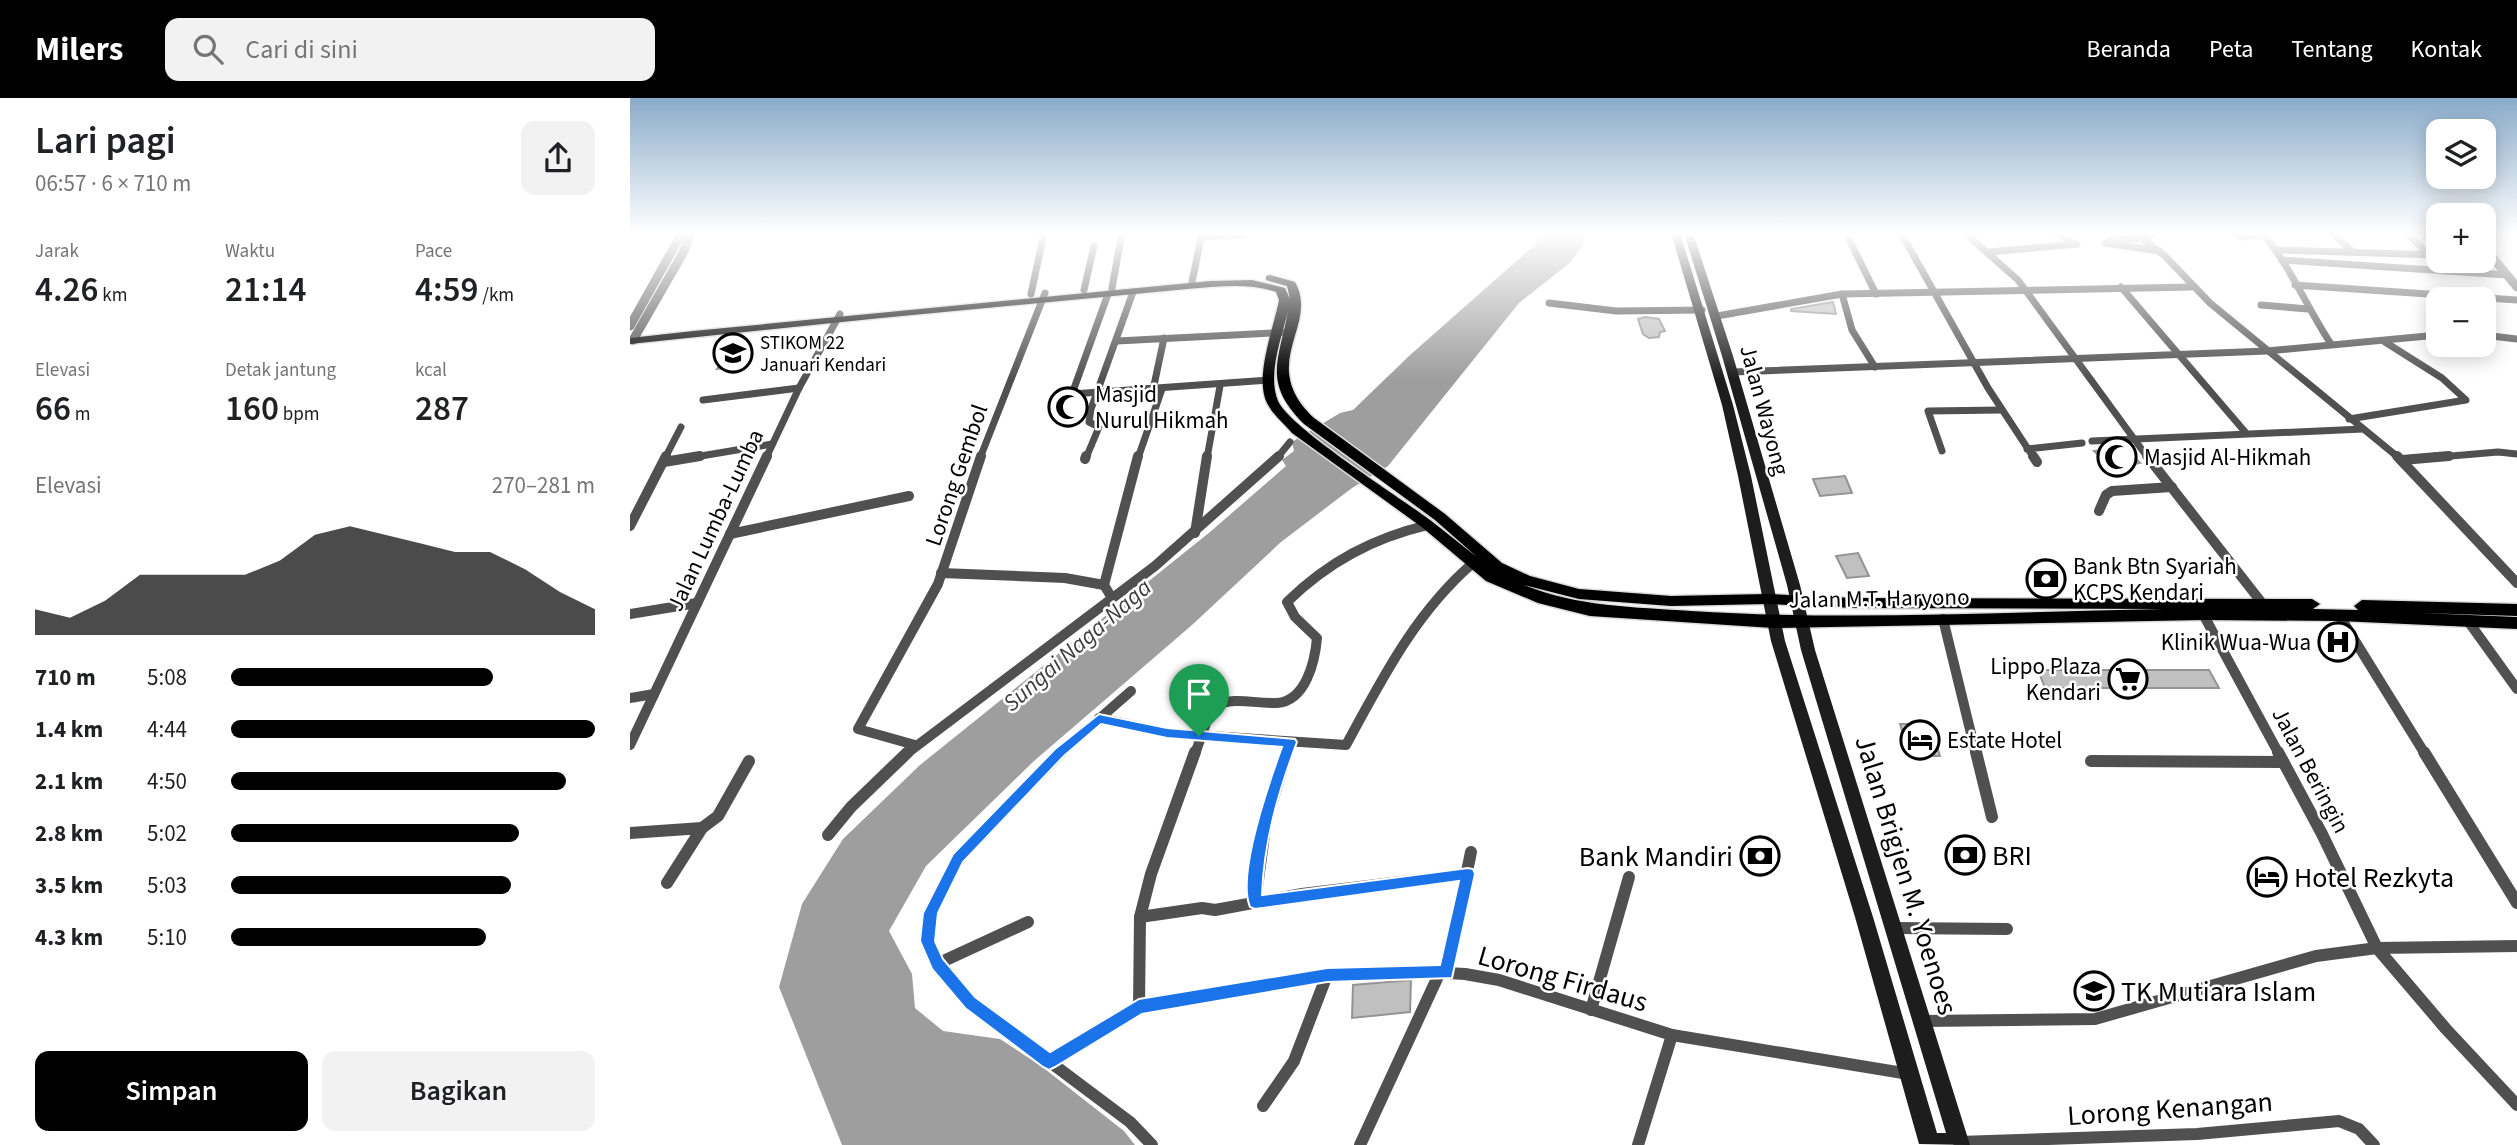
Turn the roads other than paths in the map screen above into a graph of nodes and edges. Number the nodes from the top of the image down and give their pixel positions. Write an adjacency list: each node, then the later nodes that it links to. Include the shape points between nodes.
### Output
1 (659, 282): 34 (street)
2 (665, 282): 34 (street)
3 (1040, 282): 25 (street, Lorong Gembol)
4 (1086, 282): 18 (street)
5 (1112, 282): 19 (street)
6 (1192, 282): 19 (highway)
7 (1286, 282): 33 (highway, via 1296,295)
8 (1692, 282): 30 (main road, Jalan Wayong)
9 (1705, 282): 31 (main road, Jalan Wayong)
10 (1870, 282): 24 (street)
11 (1928, 282): 22 (street)
12 (2018, 282): 20 (street)
13 (2187, 282): 17 (street)
14 (2293, 282): 15 (street)
15 (2295, 285): 26 (street); 29 (street)
16 (2121, 287): 17 (street); 20 (street); 43 (street)
17 (2191, 287): 42 (street)
18 (1084, 290): 19 (highway); 25 (highway)
19 (1110, 291): 21 (highway); 25 (highway); 52 (street, via 1070,393)
20 (2027, 291): 22 (street); 44 (street)
21 (1133, 292): 33 (highway, via 1271,285 1284,294); 39 (street)
22 (1934, 292): 24 (street); 45 (street)
23 (1842, 294): 24 (street); 31 (street); 46 (street, via 1852,330)
24 (1876, 294)
25 (1039, 295): 32 (highway); 80 (street, Lorong Gembol)
26 (2517, 300)
27 (1549, 303): 30 (street, via 1616,311)
28 (2261, 305): 29 (street)
29 (2308, 309): 41 (street)
30 (1702, 310): 84 (main road, Jalan Wayong, via 1752,513)
31 (1717, 316): 47 (main road, Jalan Wayong)
32 (839, 317): 34 (highway); 50 (street, Jalan Lumba-Lumba)
33 (1284, 332): 37 (street); 48 (highway); 71 (highway, via 1281,376 1291,405)
34 (632, 337)
35 (2426, 337): 40 (street)
36 (2496, 337): 38 (street)
37 (1164, 338): 39 (street); 51 (street)
38 (2517, 339)
39 (1117, 341): 52 (street)
40 (2385, 342): 41 (street); 55 (street, via 2460,391 2466,400)
41 (2331, 344): 42 (street)
42 (2267, 351): 43 (street); 55 (street)
43 (2176, 353): 44 (street); 58 (street)
44 (2075, 358): 45 (street); 60 (street)
45 (1974, 362): 46 (street); 54 (street)
46 (1875, 367): 47 (street)
47 (1733, 372): 85 (main road, Jalan Wayong)
48 (1269, 380): 49 (street); 59 (highway, Jalan M.T. Haryono, via 1272,402)
49 (1220, 386): 51 (street); 77 (street)
50 (799, 388): 53 (street); 63 (street, Jalan Lumba-Lumba)
51 (1157, 389): 52 (street); 82 (street)
52 (1096, 393): 67 (street, via 1090,422 1099,427)
53 (704, 400)
54 (2002, 410): 64 (street); 65 (street, via 1928,411)
55 (2349, 419): 57 (street)
56 (681, 427): 69 (street)
57 (2363, 429): 58 (street); 68 (street)
58 (2246, 433): 60 (street)
59 (1293, 436): 71 (highway, Jalan M.T. Haryono); 77 (street, via 1284,451)
60 (2133, 438): 61 (street); 72 (street)
61 (2092, 441)
62 (2082, 443): 64 (street)
63 (772, 444): 69 (street); 78 (street, Jalan Lumba-Lumba)
64 (2028, 449): 70 (street)
65 (1942, 451)
66 (2517, 454): 68 (street)
67 (1085, 459)
68 (2402, 460): 81 (street)
69 (664, 462): 76 (street)
70 (2037, 462)
71 (1376, 479): 75 (highway, Jalan M.T. Haryono); 84 (highway, Jalan M.T. Haryono, via 1440,517 1497,567 1525,580 1607,598)
72 (2172, 487): 74 (street, via 2112,491); 87 (street)
73 (909, 496): 78 (street)
74 (2099, 511)
75 (1429, 525): 79 (highway, Jalan M.T. Haryono); 102 (street, via 1367,543 1299,590 1287,607 1317,638 1317,652 1304,685 1279,704 1231,699 1216,703)
76 (630, 526)
77 (1195, 533): 83 (street)
78 (730, 534): 86 (street, Jalan Lumba-Lumba)
79 (1473, 563): 94 (highway, Jalan M.T. Haryono, via 1507,586 1590,610); 103 (street, via 1418,622 1346,745)
80 (941, 573): 82 (street, via 1065,579); 105 (street, Lorong Gembol, via 858,729)
81 (2517, 583)
82 (1104, 586): 83 (street)
83 (1112, 598): 105 (street)
84 (1767, 599): 85 (highway, Jalan M.T. Haryono); 94 (main road, Jalan Wayong)
85 (1799, 599): 87 (highway, Jalan M.T. Haryono, via 1854,603); 95 (main road, Jalan Wayong)
86 (697, 603): 89 (street); 99 (street, Jalan Lumba-Lumba)
87 (2262, 603): 88 (highway, Jalan M.T. Haryono)
88 (2517, 610)
89 (630, 614)
90 (2203, 614): 91 (highway, Jalan M.T. Haryono); 92 (highway, Jalan M.T. Haryono); 108 (street, Jalan Beringin)
91 (2339, 615): 93 (highway, Jalan M.T. Haryono); 118 (street)
92 (1943, 619): 95 (highway, Jalan M.T. Haryono); 109 (street)
93 (2468, 621): 96 (highway, Jalan M.T. Haryono); 97 (street)
94 (1773, 622): 95 (highway, Jalan M.T. Haryono); 133 (main road)
95 (1803, 622): 121 (main road, Jalan Brigjen M. Yoenoes)
96 (2517, 623)
97 (2517, 689)
98 (1130, 691): 101 (street)
99 (654, 694): 100 (street); 104 (street, Jalan Lumba-Lumba)
100 (630, 698)
101 (1099, 718): 102 (street); 125 (street, via 958,858 930,913 928,941)
102 (1199, 736): 103 (street); 119 (street, via 1150,874)
103 (1290, 742): 117 (street, via 1262,832)
104 (630, 745)
105 (915, 745): 112 (street)
106 (749, 761): 110 (street, via 719,817)
107 (2091, 761): 108 (street)
108 (2283, 762): 124 (street, Jalan Beringin)
109 (1992, 817)
110 (702, 828): 111 (street); 116 (street)
111 (630, 833)
112 (828, 835)
113 (1471, 852): 114 (street)
114 (1468, 874): 117 (street); 126 (street)
115 (1629, 877): 129 (street)
116 (667, 883)
117 (1255, 902): 119 (street)
118 (2517, 903)
119 (1140, 917): 128 (street)
120 (1028, 922): 125 (street)
121 (1894, 928): 122 (street); 130 (main road, Jalan Brigjen M. Yoenoes)
122 (2007, 929)
123 (2517, 946): 124 (street)
124 (2377, 948): 130 (street, via 2303,959 2095,1019); 134 (street, Jalan Beringin)
125 (937, 964): 132 (street, via 970,1002)
126 (1443, 973): 127 (street, Lorong Firdaus); 129 (street, Lorong Firdaus, via 1499,980); 139 (street)
127 (1327, 975): 128 (street, Lorong Firdaus); 135 (street, via 1304,1040 1275,1094)
128 (1139, 1007): 132 (street, Lorong Firdaus)
129 (1591, 1010): 131 (street, Lorong Firdaus)
130 (1923, 1021): 137 (main road, Jalan Brigjen M. Yoenoes)
131 (1671, 1035): 133 (street, Lorong Firdaus); 140 (street)
132 (1049, 1062): 138 (street, via 1130,1122)
133 (1909, 1074): 136 (main road)
134 (2517, 1105)
135 (1263, 1106)
136 (1930, 1144): 137 (main road)
137 (1959, 1144): 141 (street, Lorong Kenangan, via 2197,1134 2339,1121 2361,1129)
138 (1152, 1145)
139 (1360, 1145)
140 (1638, 1145)
141 (2374, 1145)

